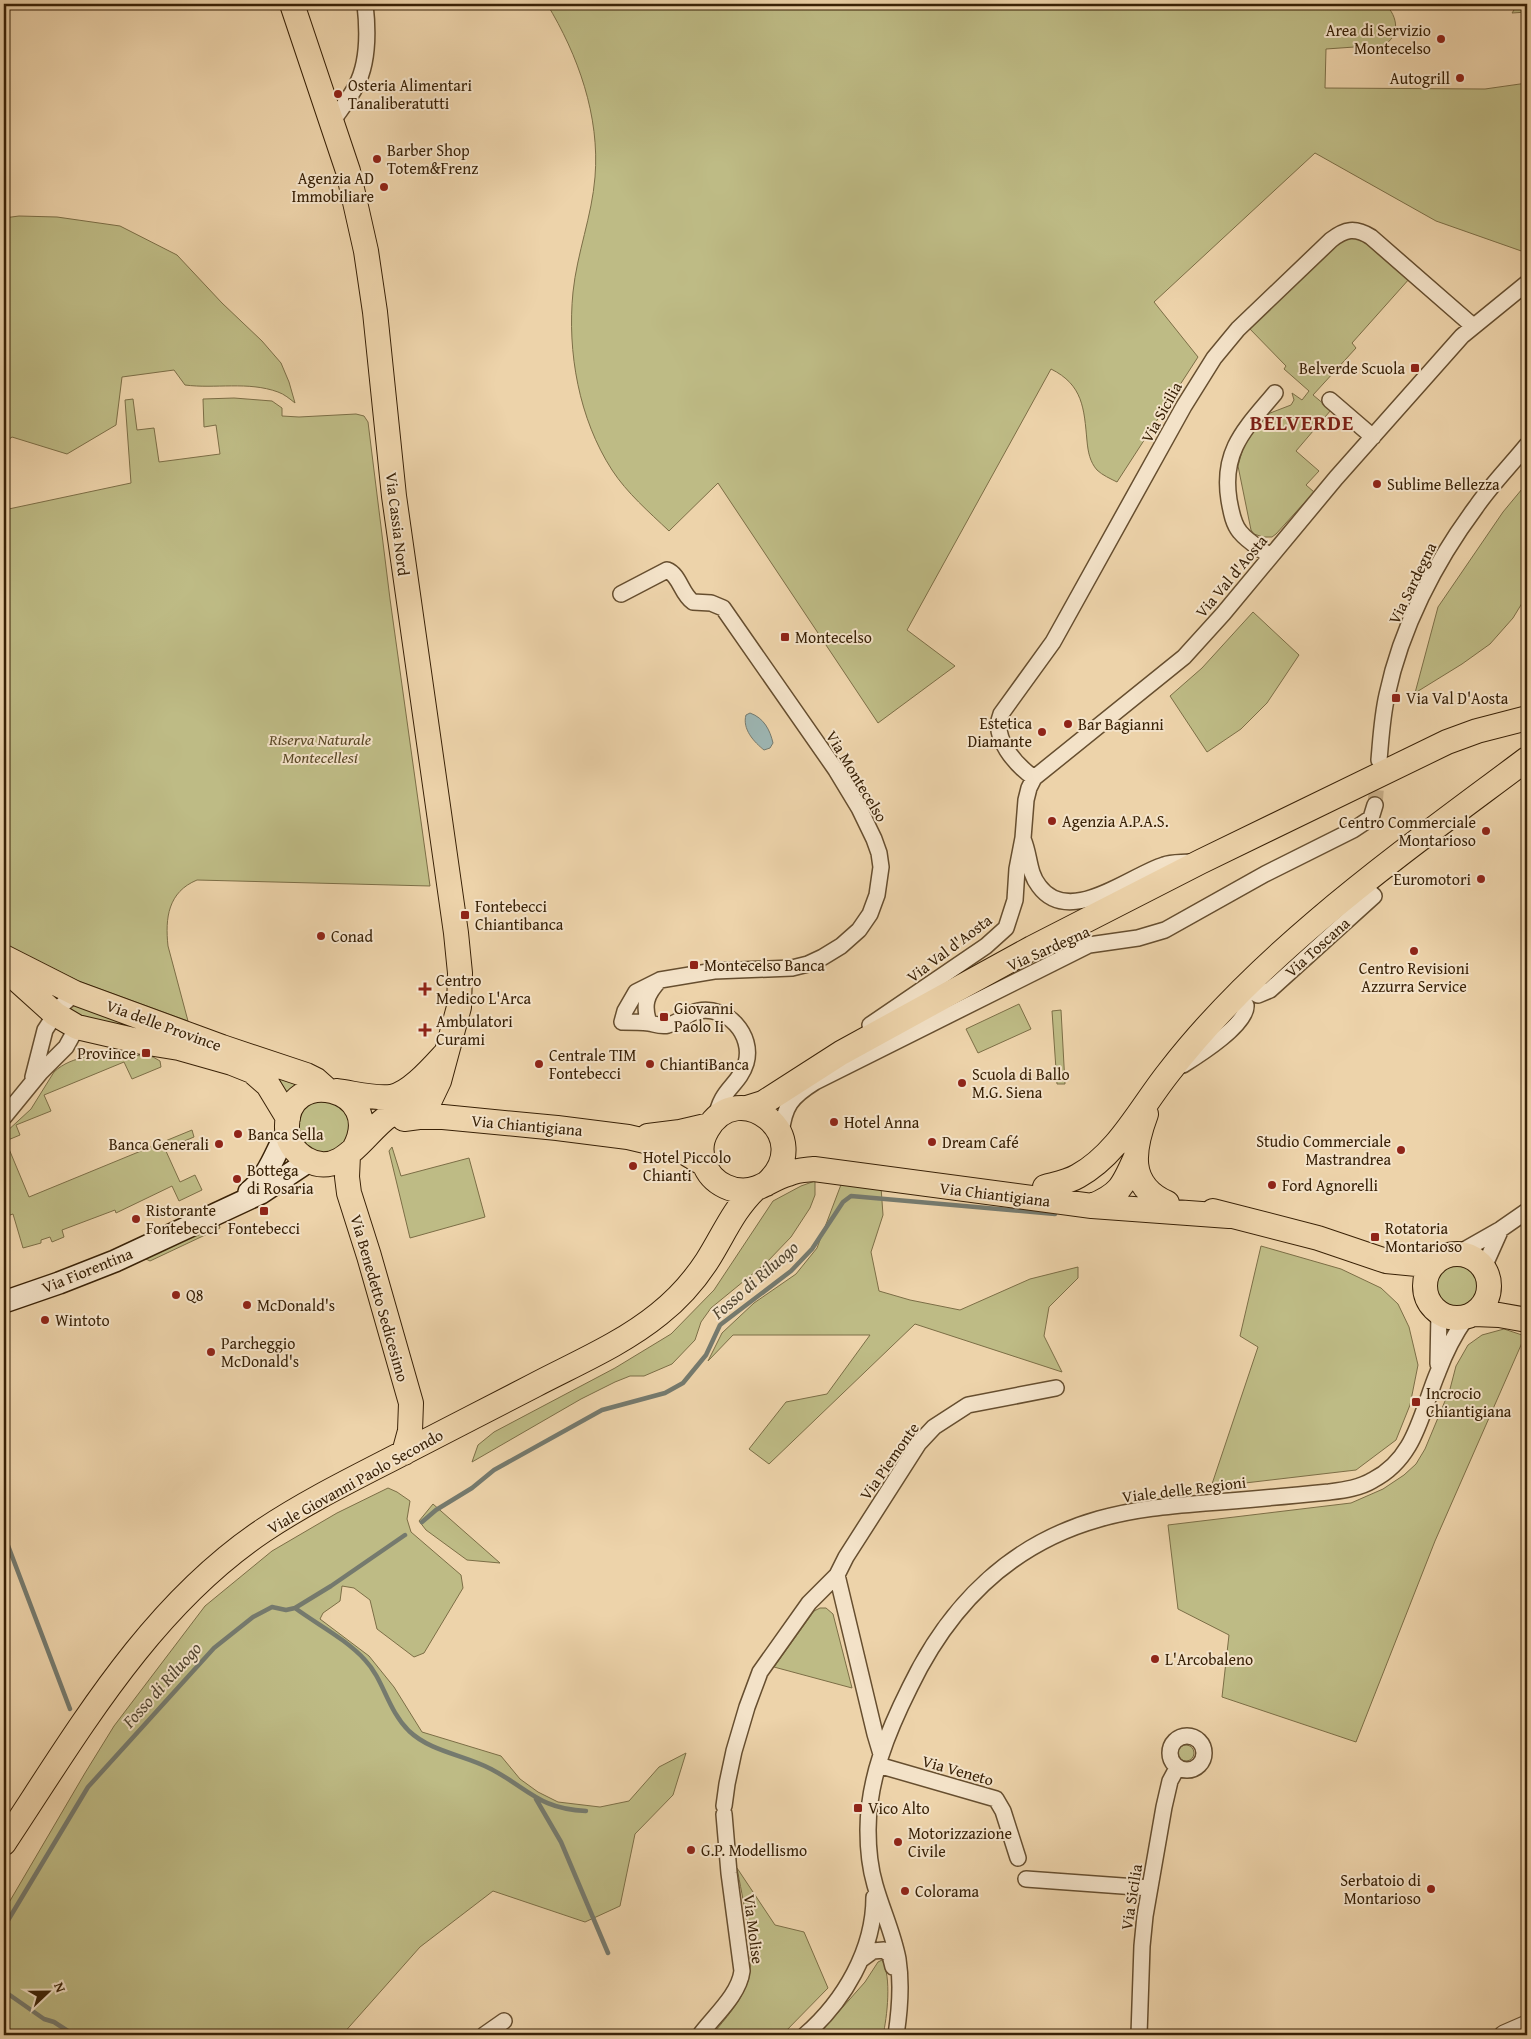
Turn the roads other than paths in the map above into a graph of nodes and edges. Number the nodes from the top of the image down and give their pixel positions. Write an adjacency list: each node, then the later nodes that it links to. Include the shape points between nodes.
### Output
1 (292, 4): 3 (main road, Via Cassia Nord)
2 (365, 4): 3 (street, via 367,42 362,73)
3 (332, 122): 26 (main road, Via Cassia Nord, via 355,198 371,280 395,506 457,944 460,997)
4 (1527, 283): 5 (street)
5 (1473, 326): 8 (street, Via Val d'Aosta); 15 (street, Via Sicilia, via 1371,237 1350,230 1338,234 1238,329 1214,358 1184,406 1053,642 999,718 998,728 1003,742 1020,766)
6 (1275, 393): 10 (street, via 1238,441 1230,458 1227,478 1230,508 1238,530)
7 (1330, 400): 8 (street)
8 (1373, 437): 10 (street, Via Val d'Aosta)
9 (1527, 445): 14 (street, Via Sardegna, via 1467,518 1417,607 1389,686)
10 (1270, 556): 15 (street, Via Val d'Aosta, via 1178,663)
11 (621, 594): 21 (street, Via Montecelso, via 667,570 673,573 693,602 711,603 723,608 848,788 874,839 880,863 877,895 867,920 846,942 823,958 792,968 698,972)
12 (1527, 718): 18 (main road, via 1478,730 1447,742)
13 (1527, 759): 30 (main road, Via Toscana, via 1313,925 1239,991)
14 (1379, 760)
15 (1034, 778): 17 (street, Via Val d'Aosta, via 1026,800)
16 (1375, 806): 40 (street, Via Sardegna, via 1371,818 1352,830 1165,930 1138,938 1089,945 815,1082 790,1102 784,1113)
17 (1023, 838): 18 (street, Via Val d'Aosta, via 1030,868 1039,886 1049,896 1067,902 1086,900 1165,865); 27 (street, Via Val d'Aosta, via 1014,909 1001,935 854,1036)
18 (1200, 862): 27 (main road, via 1032,948)
19 (4, 958): 22 (main road, Via delle Province)
20 (4, 968): 23 (main road, Via delle Province, via 34,996)
21 (660, 980): 24 (street, via 647,996 645,1005); 24 (street, Via Montecelso, via 636,992 622,1022)
22 (75, 993): 23 (street); 31 (main road, Via delle Province, via 300,1073)
23 (50, 1022): 25 (main road, Via delle Province); 28 (street)
24 (649, 1023): 29 (street, via 667,1026 702,1010 718,1012 729,1018 742,1032 748,1048 744,1070)
25 (77, 1027): 28 (street, via 66,1047); 38 (main road, Via delle Province, via 179,1048 246,1068 268,1084)
26 (447, 1052): 32 (main road, Via Cassia Nord); 33 (main road, Via Cassia Nord)
27 (841, 1053): 34 (main road, via 763,1103)
28 (31, 1083): 35 (street)
29 (733, 1084): 34 (street); 37 (street, via 724,1093)
30 (1160, 1084): 42 (main road, Via Toscana); 43 (main road, Via Toscana, via 1138,1137)
31 (330, 1090): 32 (main road, via 386,1097); 38 (main road, Via Fiorentina, via 312,1091 298,1099 290,1111); 41 (main road, via 352,1103 359,1116 360,1133)
32 (402, 1093): 33 (main road, Via Chiantigiana)
33 (433, 1098): 36 (main road, Via Chiantigiana); 41 (main road, Via Fiorentina, via 390,1115)
34 (746, 1108): 37 (main road, Via Chiantigiana, via 727,1111); 40 (main road, Via Chiantigiana, via 764,1114 774,1123)
35 (4, 1117)
36 (463, 1119): 39 (main road, Via Chiantigiana); 41 (main road, Via Fiorentina, via 414,1117 392,1124)
37 (713, 1122): 39 (main road, Via Chiantigiana, via 670,1133); 45 (main road, via 702,1144)
38 (287, 1125): 44 (main road, via 292,1146); 52 (main road, Via Fiorentina, via 264,1178)
39 (628, 1137): 45 (main road, Via Chiantigiana, via 679,1149)
40 (782, 1139): 47 (main road, via 784,1156 780,1167); 48 (main road, Via Chiantigiana, via 800,1154 815,1158)
41 (356, 1147): 44 (main road, Via Fiorentina, via 338,1161); 49 (main road, Via Benedetto Sedicesimo, via 347,1177)
42 (1111, 1149): 48 (main road, Via Toscana, via 1078,1176); 51 (main road, Via Toscana, via 1105,1168)
43 (1135, 1159): 50 (main road, Via Toscana, via 1141,1182 1153,1196); 51 (main road, Via Toscana, via 1123,1184)
44 (316, 1163): 49 (main road, Via Benedetto Sedicesimo, via 340,1181); 52 (main road, Via Fiorentina)
45 (704, 1164): 46 (main road, Via Chiantigiana)
46 (720, 1184): 47 (main road, Via Chiantigiana, via 743,1191); 56 (main road)
47 (760, 1187): 51 (main road, Via Chiantigiana, via 793,1172 820,1170); 56 (main road, Viale Giovanni Paolo Secondo, via 741,1203)
48 (1045, 1187): 51 (main road, Via Chiantigiana)
49 (349, 1193): 68 (main road, Via Benedetto Sedicesimo)
50 (1167, 1203): 51 (main road, Via Chiantigiana); 54 (main road, Via Chiantigiana)
51 (1107, 1204): 54 (main road, Via Chiantigiana)
52 (222, 1210): 62 (main road, Via Fiorentina, via 115,1261)
53 (1527, 1211): 55 (street)
54 (1229, 1216): 58 (main road, Via Chiantigiana, via 1298,1232)
55 (1501, 1229): 57 (street); 60 (street)
56 (723, 1232): 69 (main road, Viale Giovanni Paolo Secondo, via 708,1260 690,1283 657,1316 605,1349)
57 (1457, 1254): 59 (main road, Via Chiantigiana); 60 (main road, via 1476,1260)
58 (1386, 1261): 59 (main road, Via Chiantigiana); 61 (main road, Via Chiantigiana)
59 (1435, 1263): 61 (main road)
60 (1487, 1275): 64 (main road, via 1486,1301); 65 (main road, via 1502,1300)
61 (1425, 1286): 63 (main road, via 1431,1306)
62 (4, 1302)
63 (1439, 1313): 64 (main road, via 1456,1319); 66 (street, Viale delle Regioni)
64 (1470, 1316): 65 (main road, via 1489,1314); 66 (street, Viale delle Regioni, via 1452,1341)
65 (1525, 1319)
66 (1437, 1373): 72 (street, Viale delle Regioni, via 1421,1421 1407,1450 1373,1481 1329,1492 1153,1508 1114,1515 1073,1527 1015,1559 982,1585 945,1626 912,1682)
67 (1056, 1388): 71 (street, Via Piemonte, via 968,1405 934,1427 912,1453)
68 (411, 1403): 69 (main road, Via Benedetto Sedicesimo, via 425,1421); 70 (main road, Via Benedetto Sedicesimo, via 410,1431)
69 (442, 1434): 70 (main road, Viale Giovanni Paolo Secondo)
70 (404, 1453): 75 (main road, Viale Giovanni Paolo Secondo, via 264,1530 194,1587 159,1622 122,1669)
71 (837, 1575): 72 (street); 74 (street, Via Piemonte, via 809,1603 760,1672 740,1729 728,1775)
72 (879, 1759): 76 (street, Via Veneto, via 996,1799); 78 (street, Viale delle Regioni, via 868,1826)
73 (1177, 1768): 79 (street, Via Sicilia, via 1167,1793)
74 (724, 1810): 85 (street, Via Molise, via 742,1971 736,1990)
75 (4, 1843)
76 (1018, 1858)
77 (1026, 1879): 79 (street)
78 (874, 1883): 80 (street, via 872,1927); 81 (street, Viale delle Regioni, via 897,1958 901,1991)
79 (1150, 1888): 88 (street, Via Sicilia, via 1142,1938)
80 (862, 1959): 81 (street, via 876,1950 888,1953 894,1972); 86 (street, via 832,2006)
81 (898, 2013): 87 (street, Viale delle Regioni)
82 (504, 2021): 84 (street)
83 (1527, 2025): 89 (street)
84 (484, 2035)
85 (700, 2035)
86 (805, 2035)
87 (896, 2035)
88 (1139, 2035)
89 (1504, 2035)

